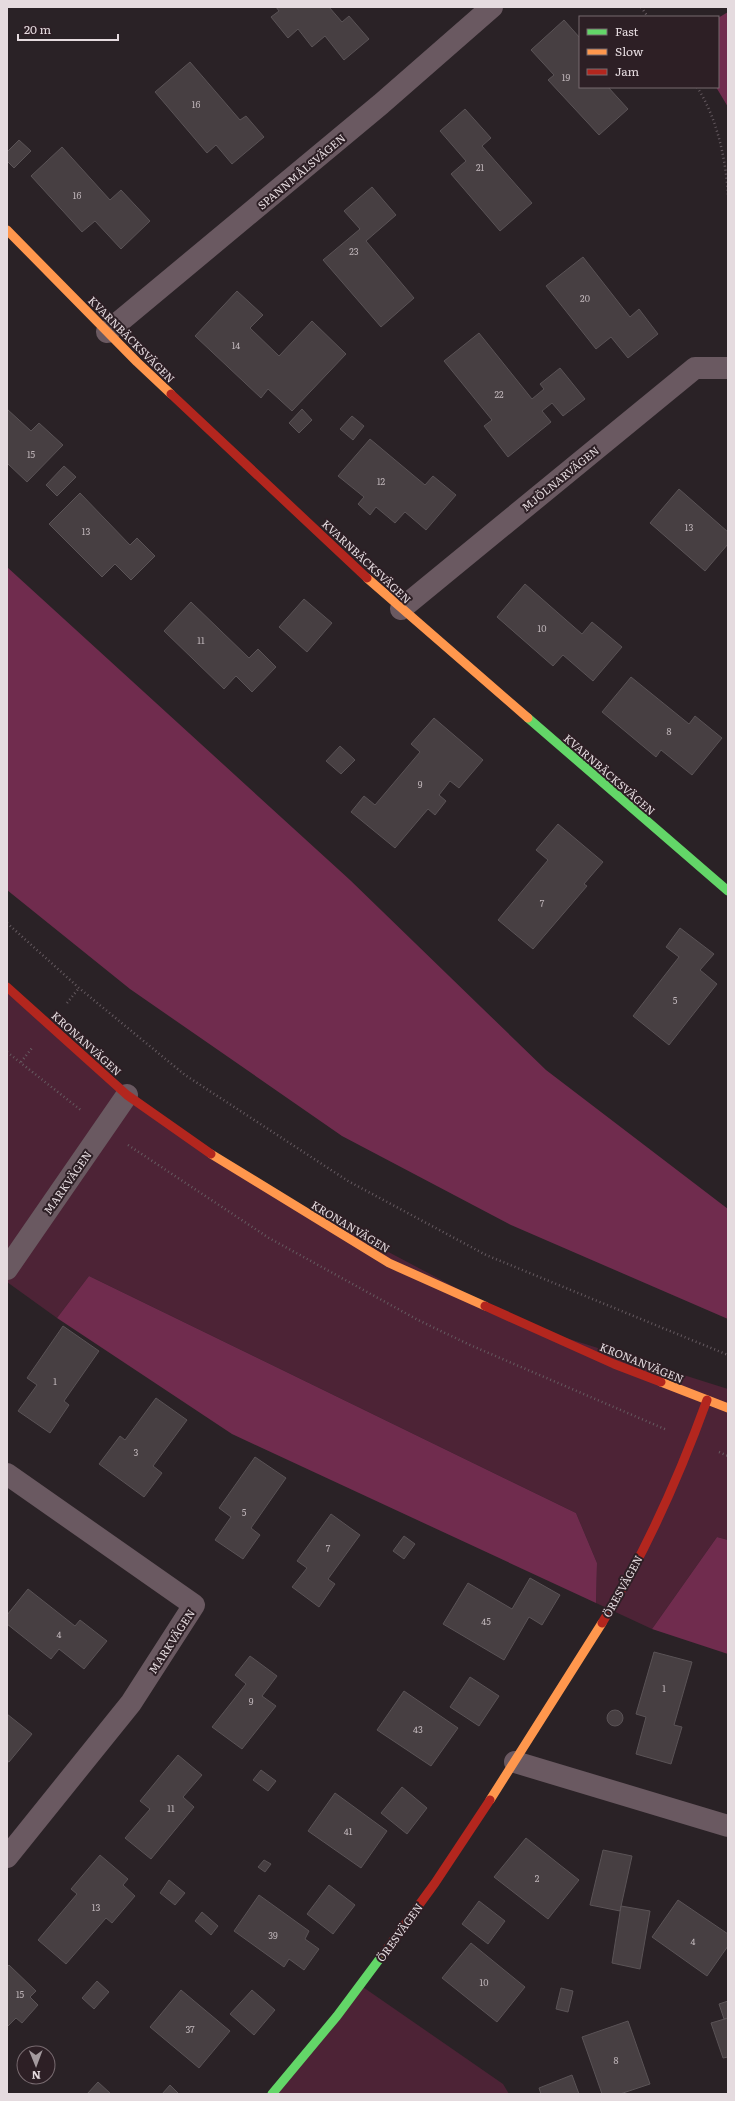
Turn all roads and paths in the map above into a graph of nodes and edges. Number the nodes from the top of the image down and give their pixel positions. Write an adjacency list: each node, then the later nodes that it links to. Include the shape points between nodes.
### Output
1 (492, 7): 7 (street, SPANNMÅLSVÄGEN, via 381,104)
2 (641, 7): 3 (path)
3 (647, 16)
4 (698, 88): 5 (path, via 708,104 727,168)
5 (728, 196)
6 (7, 230): 7 (street, KVARNBÄCKSVÄGEN)
7 (107, 332): 9 (street, KVARNBÄCKSVÄGEN)
8 (728, 368): 9 (street, MJÖLNARVÄGEN, via 694,368)
9 (401, 609): 10 (street, KVARNBÄCKSVÄGEN)
10 (728, 891)
11 (7, 923): 15 (path, via 79,988 185,1075 348,1181 486,1255)
12 (7, 987): 13 (street, KRONANVÄGEN)
13 (127, 1095): 14 (street, MARKVÄGEN); 16 (street, KRONANVÄGEN, via 225,1164 389,1263 614,1364)
14 (7, 1269)
15 (728, 1355)
16 (707, 1400): 17 (street, KRONANVÄGEN); 19 (street, ÖRESVÄGEN, via 692,1441 650,1535 611,1608)
17 (728, 1408)
18 (7, 1474): 21 (street, MARKVÄGEN, via 194,1605 131,1703)
19 (515, 1762): 20 (street); 22 (street, ÖRESVÄGEN, via 430,1889 337,2016)
20 (728, 1826)
21 (7, 1857)
22 (272, 2094)

